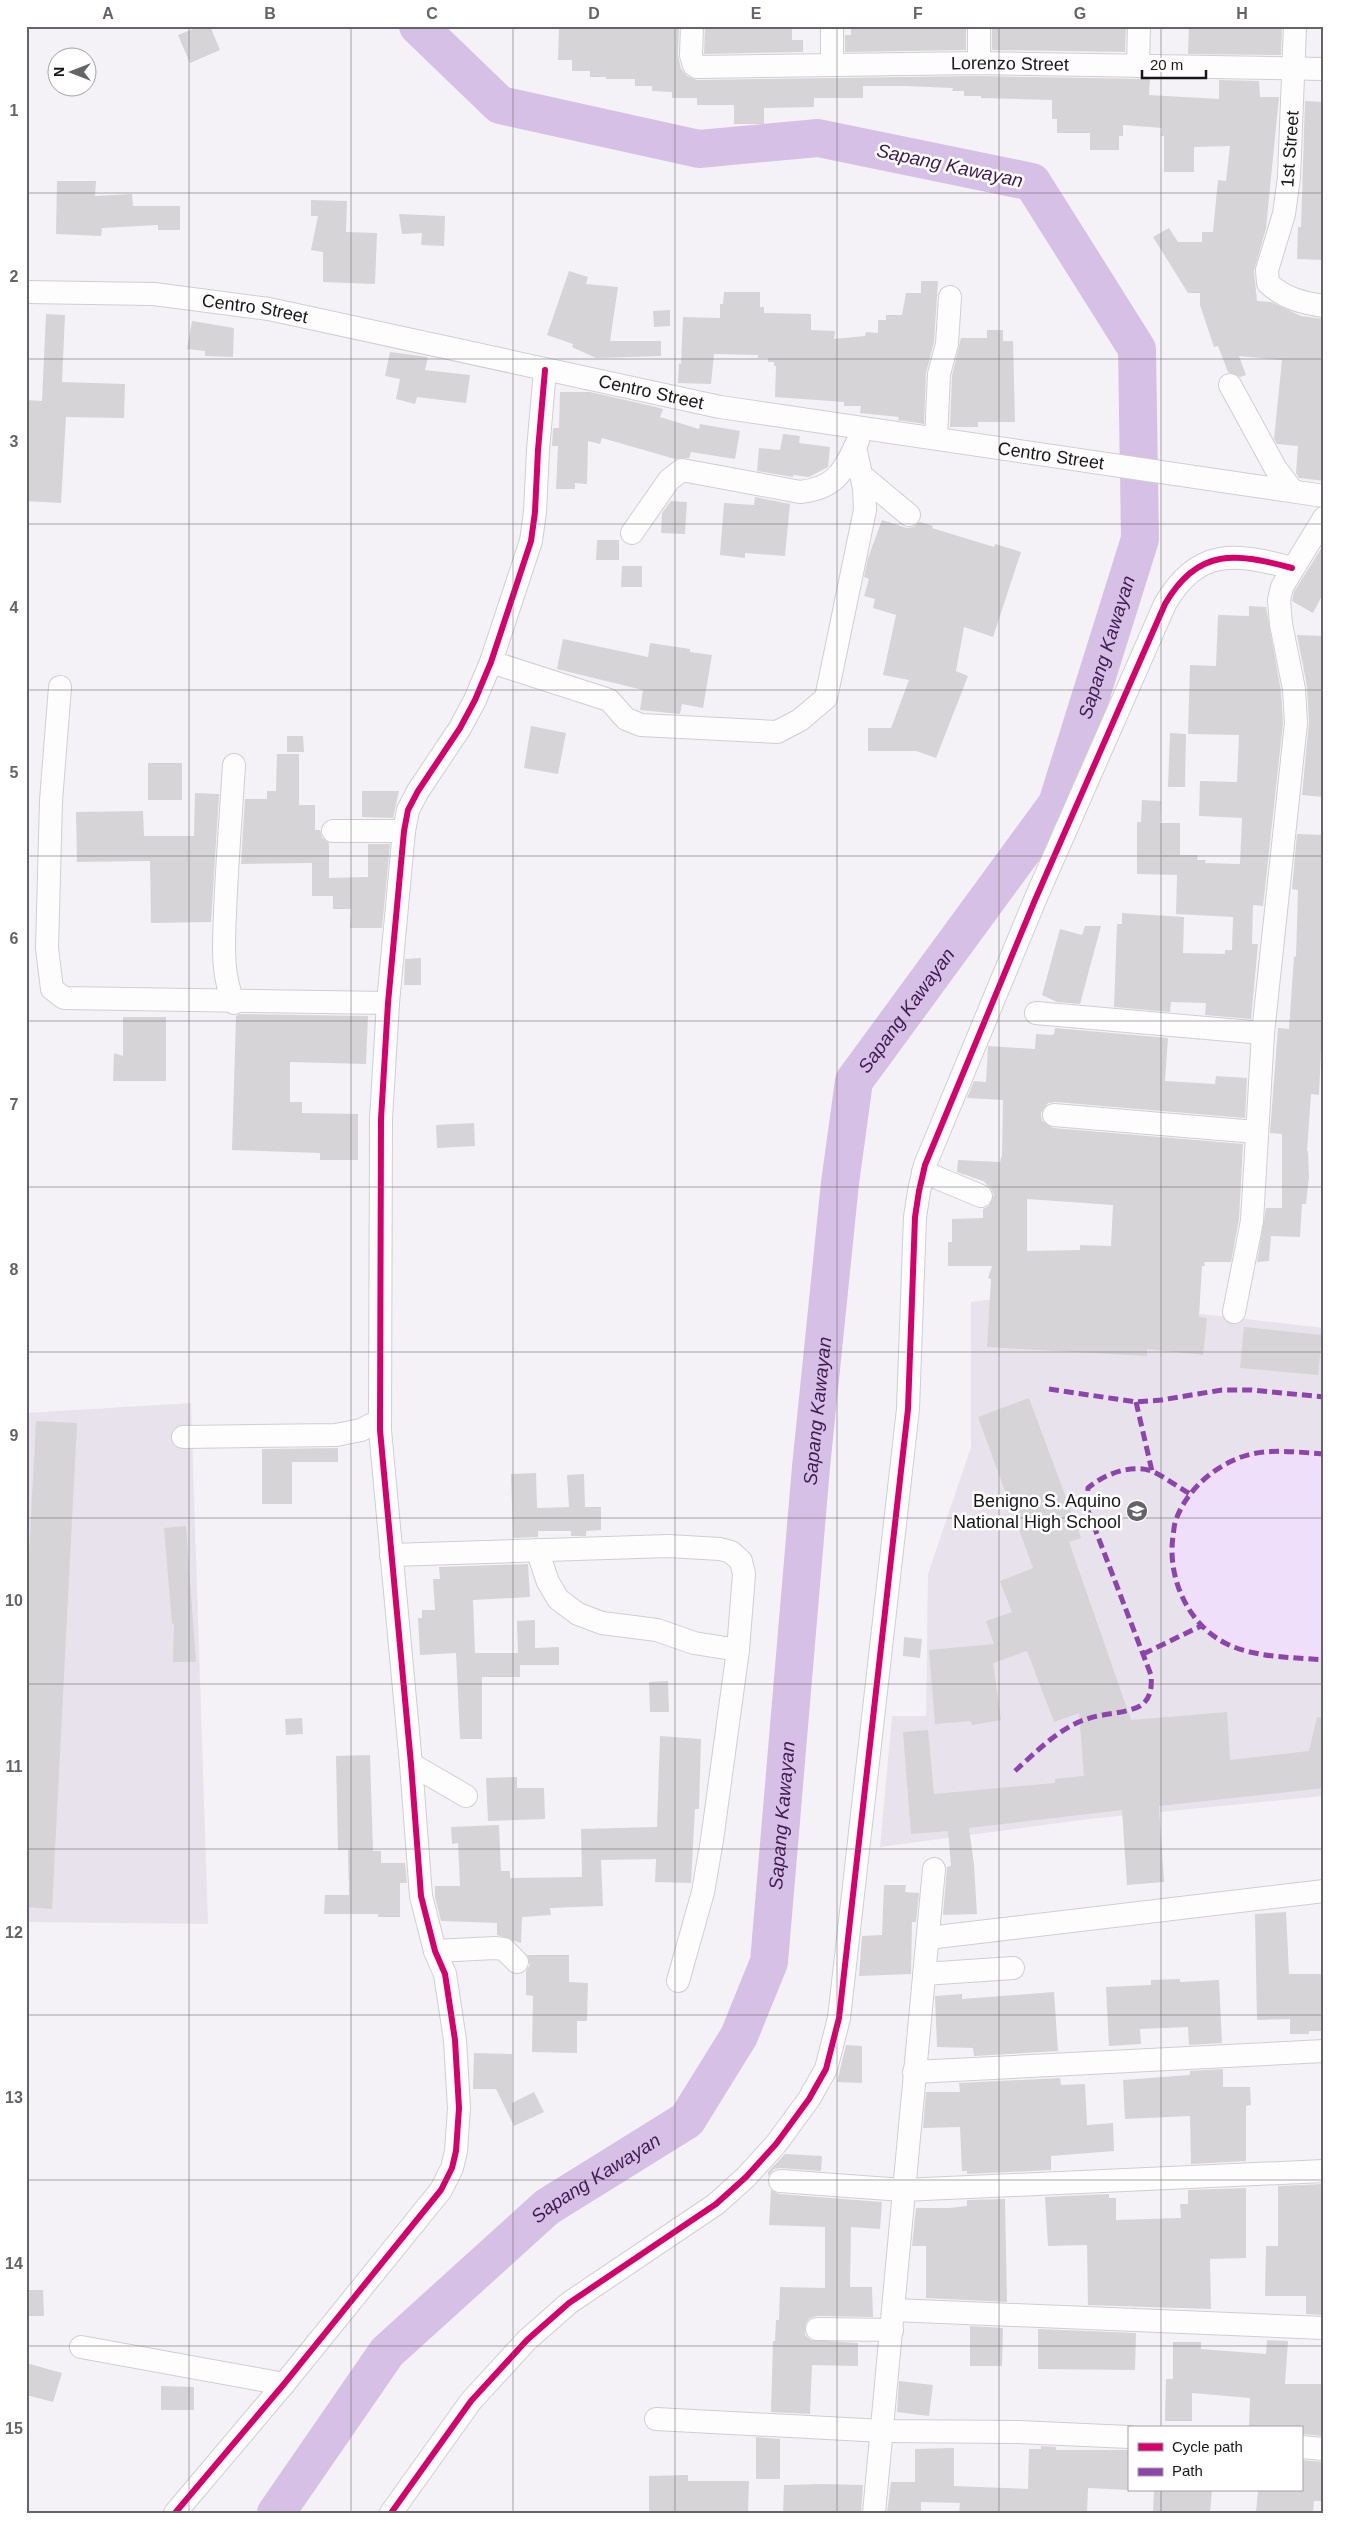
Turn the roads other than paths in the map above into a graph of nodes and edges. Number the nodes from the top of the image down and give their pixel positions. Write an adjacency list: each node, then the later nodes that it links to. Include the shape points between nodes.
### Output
1 (692, 26): 7 (street, Lorenzo Street, via 691,55 697,67)
2 (832, 26): 7 (street)
3 (979, 26): 6 (street)
4 (1139, 26): 8 (street)
5 (1295, 26): 9 (street, 1st Street)
6 (979, 63): 7 (street, Lorenzo Street); 8 (street, Lorenzo Street)
7 (832, 65)
8 (1138, 66): 9 (street, Lorenzo Street)
9 (1295, 69): 10 (street, Lorenzo Street); 13 (street, 1st Street, via 1289,177 1284,214 1267,270 1268,282 1276,291 1302,302)
10 (1324, 69)
11 (26, 292): 14 (street, Centro Street, via 154,294 221,302 304,316)
12 (950, 297): 17 (street)
13 (1324, 306)
14 (545, 370): 16 (street, Centro Street); 25 (street, via 536,512 531,541)
15 (1230, 385): 19 (street)
16 (860, 438): 17 (street, Centro Street); 18 (street); 23 (street, via 838,477 819,490 800,492 682,470 669,480)
17 (936, 438): 19 (street, Centro Street)
18 (862, 475): 21 (street); 25 (street, via 865,510 826,698 785,728 777,732 641,725 626,719 609,700)
19 (1285, 490): 20 (street, Centro Street)
20 (1324, 496)
21 (909, 515)
22 (1324, 518): 24 (street)
23 (632, 533)
24 (1292, 568): 33 (street, via 1279,600 1294,689 1296,723); 36 (street, via 1241,556 1212,561 1188,573 1177,584 1165,604 1038,891)
25 (491, 662): 29 (street, via 460,728 408,810)
26 (60, 687): 30 (street, via 51,800 47,928 52,989 64,998)
27 (234, 765): 30 (street, via 224,942 227,987)
28 (333, 831): 29 (street)
29 (404, 831): 31 (street)
30 (234, 1002): 31 (street)
31 (388, 1003): 39 (street, via 380,1156)
32 (1036, 1013): 33 (street)
33 (1263, 1033): 35 (street)
34 (1054, 1114): 35 (street)
35 (1256, 1132): 38 (street, via 1252,1221)
36 (923, 1172): 37 (street); 70 (street, via 915,1217 908,1409 839,2018 826,2069 776,2144 746,2177 716,2204 569,2303 527,2340 471,2401)
37 (981, 1196)
38 (1234, 1312)
39 (380, 1420): 40 (street, via 355,1432 336,1435); 42 (street)
40 (183, 1437)
41 (536, 1550): 42 (street); 43 (street, via 558,1599 578,1614 602,1623 657,1630 694,1643); 43 (street, via 668,1546 731,1552 742,1561 744,1574)
42 (391, 1556): 44 (street)
43 (738, 1650): 53 (street, via 703,1892)
44 (411, 1764): 45 (street); 49 (street, via 421,1896)
45 (466, 1796)
46 (934, 1869): 48 (street)
47 (1324, 1891): 48 (street)
48 (928, 1938): 52 (street)
49 (435, 1951): 50 (street, via 504,1949); 63 (street, via 445,1974 455,2040 459,2108 452,2168 441,2190)
50 (517, 1962)
51 (1012, 1968): 52 (street)
52 (924, 1974): 55 (street)
53 (678, 1982)
54 (1324, 2051): 55 (street)
55 (914, 2072): 58 (street)
56 (1324, 2171): 58 (street)
57 (780, 2181): 58 (street)
58 (903, 2190): 59 (street)
59 (893, 2320): 60 (street); 61 (street); 65 (street)
60 (1324, 2328)
61 (817, 2329)
62 (81, 2347): 63 (street)
63 (284, 2384): 69 (street)
64 (656, 2419): 65 (street)
65 (883, 2431): 66 (street); 71 (street)
66 (1128, 2437)
67 (1302, 2447): 68 (street)
68 (1324, 2449)
69 (175, 2513)
70 (391, 2513)
71 (874, 2513)

